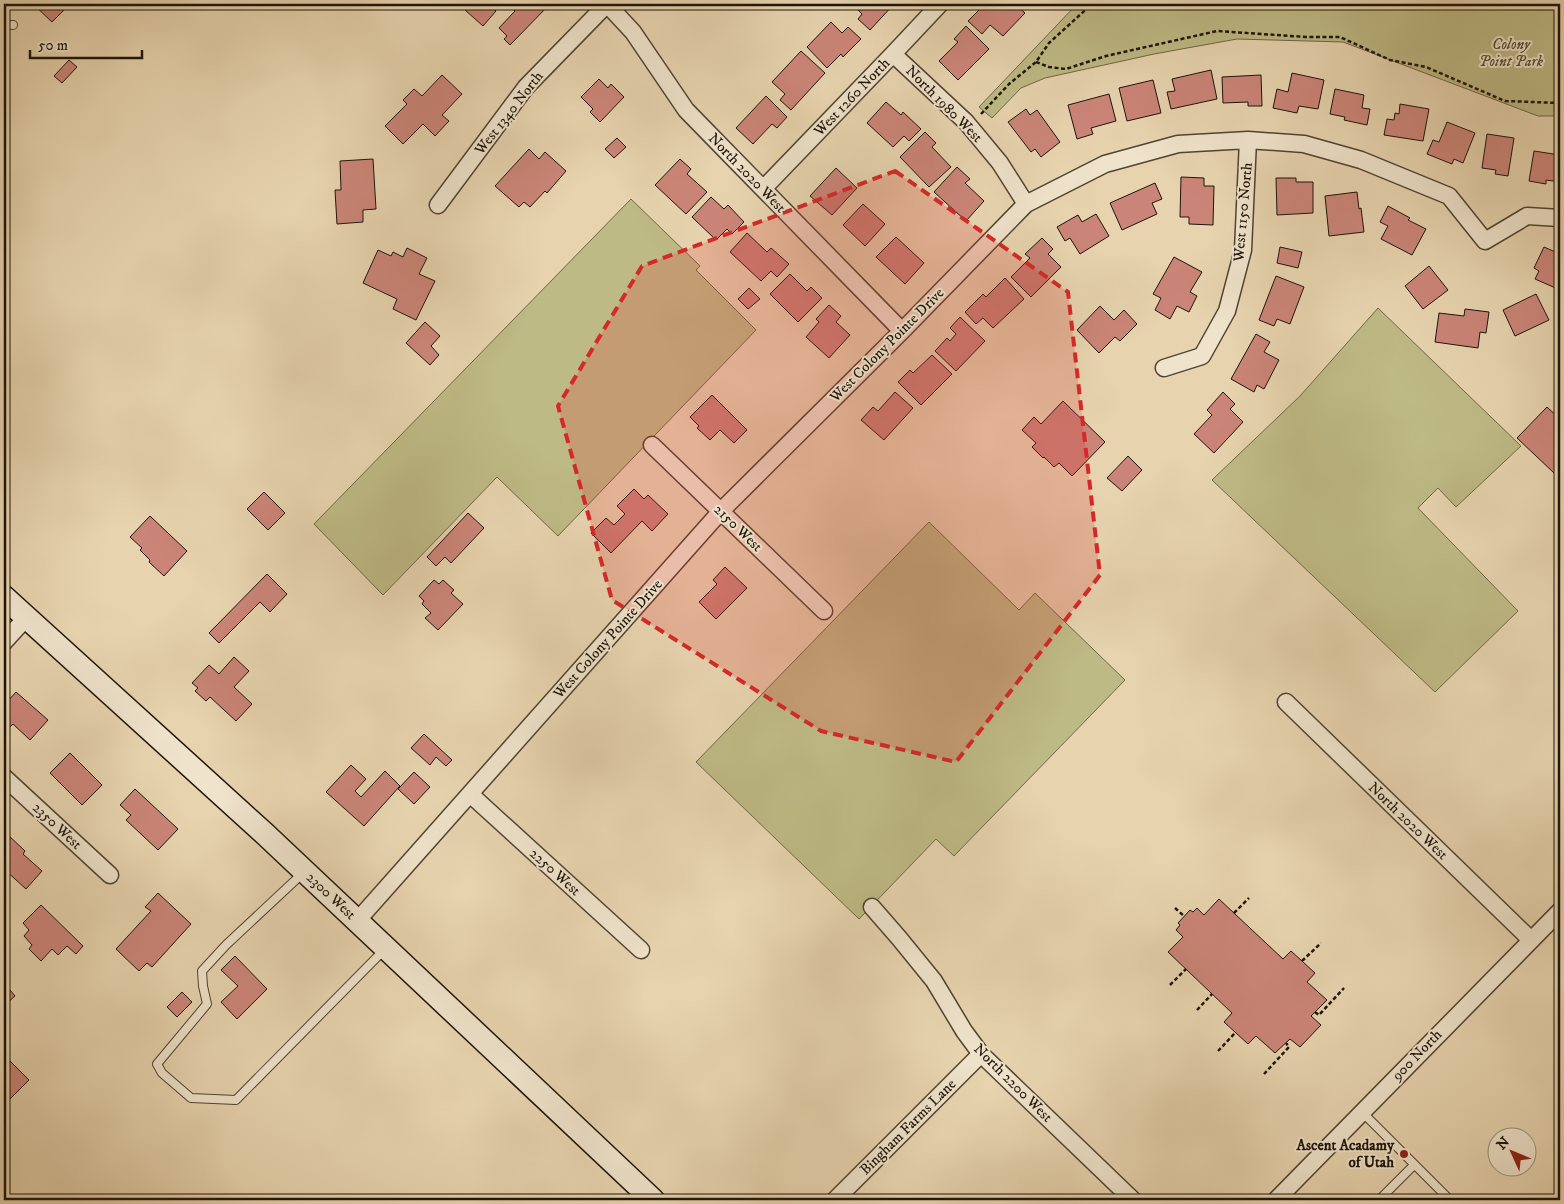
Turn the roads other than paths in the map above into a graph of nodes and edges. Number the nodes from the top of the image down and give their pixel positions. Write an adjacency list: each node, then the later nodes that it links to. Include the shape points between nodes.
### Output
1 (607, 4): 7 (street, North 2020 West, via 633,32 686,110); 9 (street, West 1340 North, via 526,87)
2 (940, 4): 5 (street, West 1260 North)
3 (4, 24): 4 (lane)
4 (13, 25)
5 (893, 54): 7 (street, West 1260 North); 8 (street, North 1980 West, via 966,122 1000,163)
6 (1248, 140): 8 (street, West Colony Pointe Drive, via 1178,144 1105,164); 10 (street, West Colony Pointe Drive, via 1304,144 1361,160 1449,196 1485,241 1527,216); 12 (street, West 1150 North, via 1242,250 1227,311 1202,356)
7 (763, 189): 11 (street, North 2020 West)
8 (1026, 204): 11 (street, West Colony Pointe Drive)
9 (438, 205)
10 (1560, 218)
11 (902, 331): 14 (street, West Colony Pointe Drive)
12 (1164, 368)
13 (652, 445): 14 (street, 2150 West)
14 (721, 511): 16 (street, 2150 West); 21 (street, West Colony Pointe Drive)
15 (4, 597): 17 (main road, 2300 West)
16 (824, 611)
17 (26, 618): 18 (street); 22 (main road, 2300 West)
18 (4, 642)
19 (1286, 702): 27 (street, North 2020 West)
20 (4, 776): 23 (street, 2350 West)
21 (470, 794): 26 (street, West Colony Pointe Drive); 29 (street, 2250 West)
22 (305, 872): 26 (main road, 2300 West); 28 (lane, via 202,971 207,1004 157,1064 162,1073 191,1098 236,1100)
23 (110, 875)
24 (872, 907): 30 (street, North 2200 West, via 934,981)
25 (1560, 912): 27 (street, 900 North)
26 (357, 921): 28 (main road, 2300 West)
27 (1531, 940): 31 (street, 900 North)
28 (386, 948): 33 (main road, 2300 West)
29 (641, 950)
30 (981, 1054): 34 (street, Bingham Farms Lane); 35 (street, North 2200 West)
31 (1362, 1112): 32 (lane); 36 (street, 900 North)
32 (1414, 1164): 37 (lane); 38 (lane)
33 (653, 1200)
34 (835, 1200)
35 (1133, 1200)
36 (1276, 1200)
37 (1379, 1200)
38 (1450, 1200)

